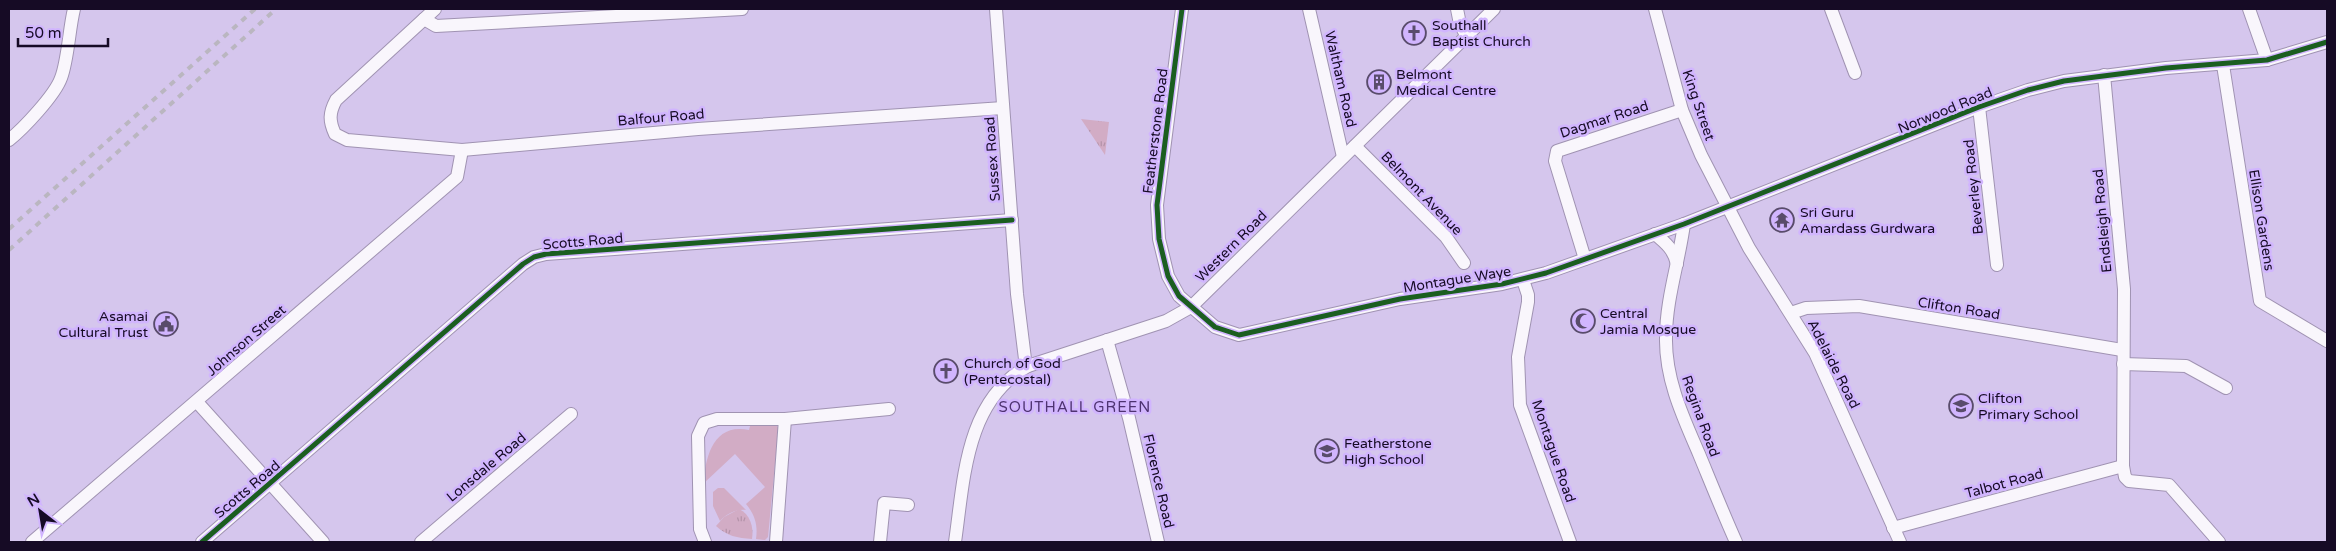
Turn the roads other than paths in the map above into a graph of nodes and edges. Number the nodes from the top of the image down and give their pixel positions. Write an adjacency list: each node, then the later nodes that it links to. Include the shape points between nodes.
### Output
1 (74, 9): 22 (street, via 62,78 28,122)
2 (435, 9): 12 (street)
3 (742, 9): 12 (street, via 436,26)
4 (996, 9): 20 (street, Sussex Road)
5 (1182, 9): 35 (street, Featherstone Road, via 1157,222 1168,276 1179,296)
6 (1308, 9): 25 (street, Waltham Road)
7 (1456, 9): 13 (street)
8 (1494, 9): 13 (street, Western Road)
9 (1655, 9): 21 (street, King Street)
10 (1831, 9): 17 (street)
11 (2249, 9): 15 (street)
12 (424, 19): 24 (street, Balfour Road, via 336,100 330,112 330,124 335,134 347,140)
13 (1467, 37): 23 (street, Western Road)
14 (2327, 42): 15 (street, Norwood Road)
15 (2267, 60): 16 (street, Norwood Road)
16 (2224, 65): 18 (street, Norwood Road); 38 (street, Ellison Gardens, via 2260,301)
17 (1855, 73)
18 (2104, 75): 19 (street, Norwood Road, via 2028,90); 39 (street, Endsleigh Road, via 2124,289)
19 (1980, 107): 26 (street, Norwood Road); 33 (street, Beverley Road)
20 (1003, 108): 24 (street, Balfour Road, via 698,128); 27 (street, Sussex Road)
21 (1682, 110): 26 (street, King Street); 30 (street, Dagmar Road, via 1557,150 1555,161)
22 (9, 140)
23 (1355, 146): 25 (street, Western Road); 31 (street, Belmont Avenue, via 1446,237)
24 (462, 150): 43 (street, Johnson Street, via 457,177)
25 (1343, 157): 35 (street, Western Road)
26 (1726, 207): 28 (street, Montague Waye); 36 (street, Adelaide Road, via 1752,254)
27 (1012, 220): 41 (street, Sussex Road, via 1024,359); 48 (street, Scotts Road, via 534,257)
28 (1684, 224): 29 (street, Montague Waye); 32 (street, Regina Road)
29 (1656, 234): 30 (street, Montague Waye); 32 (street, via 1670,247)
30 (1585, 259): 34 (street, Montague Waye)
31 (1464, 263)
32 (1677, 264): 61 (street, Regina Road, via 1666,314 1672,385)
33 (1997, 265)
34 (1523, 280): 35 (street, Montague Waye, via 1400,299 1238,335 1214,327); 60 (street, Montague Road, via 1528,302 1518,357 1520,405)
35 (1191, 307): 37 (street, Western Road, via 1166,321)
36 (1792, 313): 39 (street, Clifton Road, via 1806,308 1859,306); 50 (street, Adelaide Road, via 1826,375)
37 (1107, 340): 41 (street, Western Road); 59 (street, Florence Road)
38 (2327, 341)
39 (2122, 350): 40 (street, Endsleigh Road)
40 (2123, 364): 42 (street, via 2186,366); 47 (street, Endsleigh Road)
41 (1028, 366): 58 (street, Western Road, via 1013,375 978,420 969,446)
42 (2226, 388)
43 (197, 402): 48 (street); 51 (street, Johnson Street)
44 (889, 409): 46 (street)
45 (571, 414): 54 (street, Lonsdale Road)
46 (785, 419): 55 (street, via 716,419 704,424 698,436 700,529); 56 (street)
47 (2123, 466): 50 (street, Talbot Road); 63 (street, Endsleigh Road, via 2125,477 2130,481 2169,485)
48 (271, 484): 52 (street, Scotts Road); 53 (street)
49 (908, 505): 57 (street, via 884,503)
50 (1893, 528): 62 (street, Adelaide Road)
51 (32, 542)
52 (202, 542)
53 (323, 542)
54 (421, 542)
55 (705, 542)
56 (776, 542)
57 (880, 542)
58 (955, 542)
59 (1158, 542)
60 (1570, 542)
61 (1736, 542)
62 (1900, 542)
63 (2219, 542)

